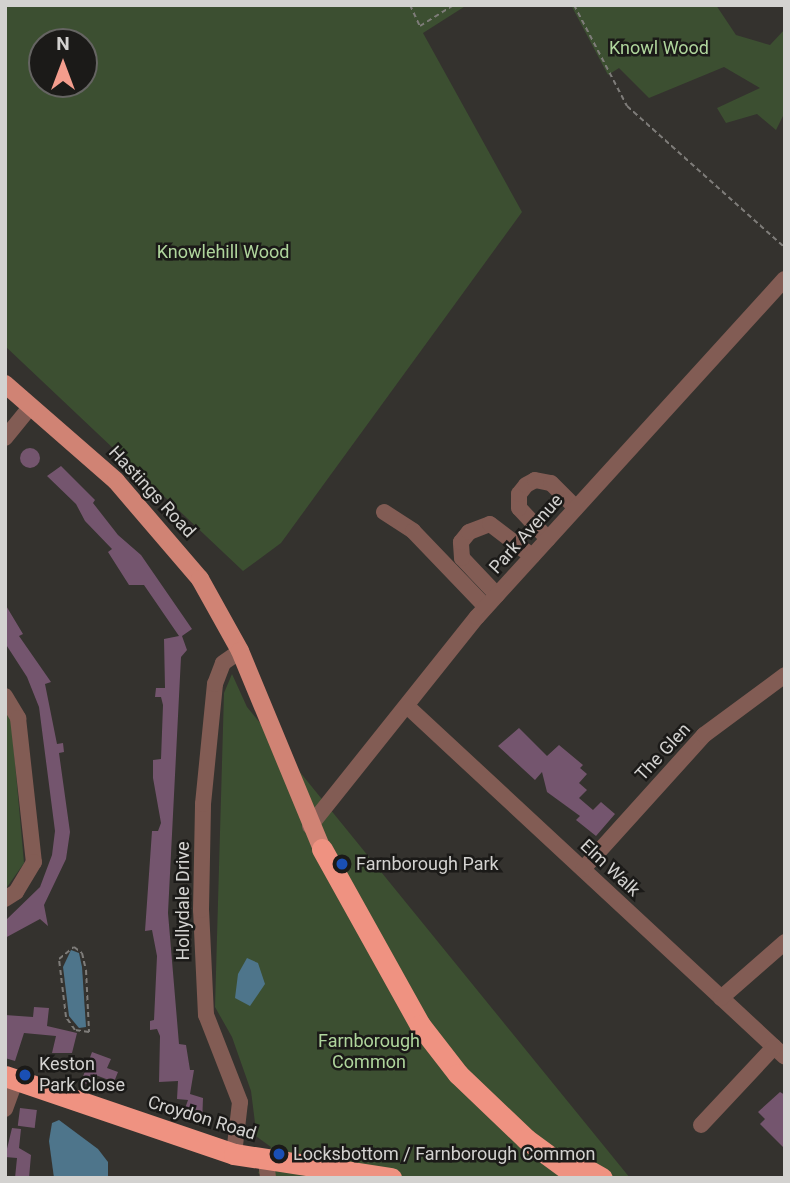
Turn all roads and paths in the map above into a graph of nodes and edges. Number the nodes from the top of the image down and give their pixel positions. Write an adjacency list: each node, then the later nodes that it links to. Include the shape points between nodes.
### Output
1 (410, 5): 2 (path, via 420,26)
2 (453, 5)
3 (574, 5): 4 (path, via 627,106)
4 (785, 248)
5 (785, 279): 9 (street, Park Avenue)
6 (5, 384): 7 (main road, Hastings Road)
7 (32, 406): 8 (street); 14 (main road, Hastings Road, via 116,481 176,547)
8 (5, 438)
9 (576, 508): 11 (street, Park Avenue); 11 (street, via 551,483 536,480 526,485 519,494 519,508)
10 (384, 512): 13 (street, via 413,531)
11 (548, 539): 12 (street, Park Avenue)
12 (532, 556): 13 (street, Park Avenue); 13 (street, via 490,524 469,531 461,542 462,558)
13 (491, 601): 17 (street, Park Avenue)
14 (240, 651): 18 (main road); 30 (street, Hollydale Drive, via 223,663 215,684 204,780 201,910 206,1015 240,1102)
15 (785, 676): 20 (street, The Glen, via 704,735)
16 (5, 696): 21 (street, via 18,718 34,862 16,892)
17 (408, 707): 18 (street, Park Avenue); 20 (street, Elm Walk)
18 (310, 826): 19 (main road)
19 (322, 849): 28 (highway, via 420,1026)
20 (583, 869): 24 (street, Elm Walk)
21 (5, 899)
22 (785, 942): 24 (street)
23 (59, 959): 23 (path, via 66,1017 75,1030 89,1032 82,953 74,947)
24 (721, 998): 25 (street, Elm Walk)
25 (779, 1052): 29 (street)
26 (11, 1077): 27 (street); 30 (highway, Croydon Road)
27 (5, 1109)
28 (499, 1115): 32 (highway); 32 (highway)
29 (701, 1125)
30 (234, 1154): 31 (highway, Croydon Road)
31 (267, 1169): 33 (highway, Croydon Road)
32 (575, 1174)
33 (391, 1178)

